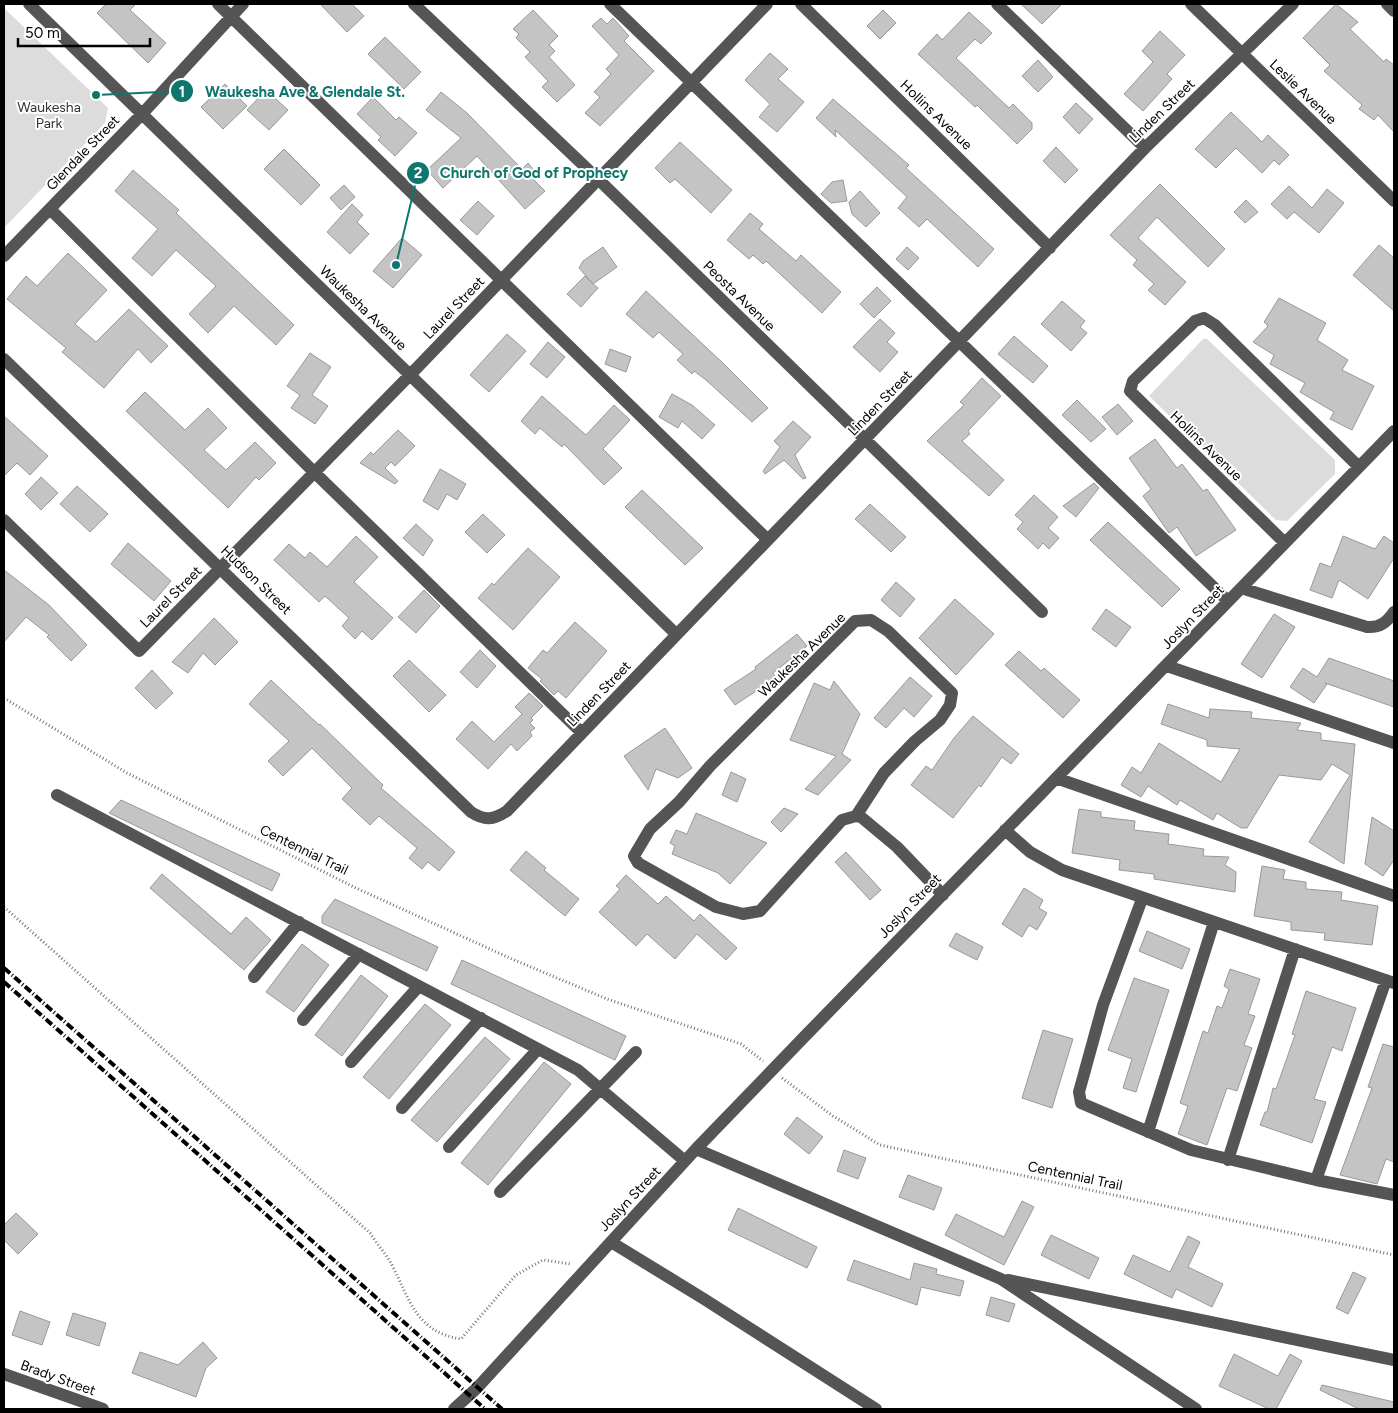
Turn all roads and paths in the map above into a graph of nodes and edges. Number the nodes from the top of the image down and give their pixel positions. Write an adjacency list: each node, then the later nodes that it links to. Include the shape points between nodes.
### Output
1 (29, 4): 16 (street, Waukesha Avenue)
2 (218, 4): 13 (street)
3 (243, 4): 13 (street, Glendale Street)
4 (414, 4): 18 (street, Peosta Avenue)
5 (610, 4): 15 (street)
6 (767, 4): 15 (street, Laurel Street)
7 (801, 4): 21 (street, Hollins Avenue)
8 (997, 4): 17 (street)
9 (1191, 4): 14 (street, Leslie Avenue)
10 (1293, 4): 14 (street, Linden Street)
11 (1387, 4): 12 (street)
12 (1394, 11)
13 (231, 17): 16 (street, Glendale Street); 23 (street)
14 (1242, 54): 17 (street, Linden Street); 19 (street, Leslie Avenue)
15 (692, 83): 18 (street, Laurel Street); 24 (street)
16 (143, 114): 20 (street, Glendale Street); 26 (street, Waukesha Avenue)
17 (1144, 148): 21 (street, Linden Street)
18 (599, 180): 23 (street, Laurel Street); 28 (street, Peosta Avenue)
19 (1394, 201)
20 (50, 209): 22 (street, Glendale Street); 30 (street)
21 (1050, 248): 24 (street, Linden Street)
22 (4, 256)
23 (502, 280): 26 (street, Laurel Street); 32 (street)
24 (960, 342): 28 (street, Linden Street); 36 (street)
25 (4, 359): 34 (street, Hudson Street)
26 (410, 375): 30 (street, Laurel Street); 39 (street, Waukesha Avenue)
27 (1394, 430): 29 (street, Joslyn Street)
28 (865, 440): 32 (street, Linden Street); 37 (street, Peosta Avenue)
29 (1359, 467): 33 (street, Joslyn Street); 33 (street, Hollins Avenue, via 1204,318 1195,321 1133,381 1130,392)
30 (314, 472): 34 (street, Laurel Street); 42 (street)
31 (4, 520): 34 (street, Laurel Street, via 139,651)
32 (768, 540): 39 (street, Linden Street)
33 (1285, 543): 35 (street, Joslyn Street)
34 (221, 567): 47 (street, Hudson Street, via 471,812)
35 (1241, 588): 36 (street, Joslyn Street); 38 (street, via 1367,627 1384,623)
36 (1228, 602): 40 (street, Joslyn Street)
37 (1042, 612)
38 (1394, 612)
39 (676, 634): 42 (street, Linden Street)
40 (1167, 666): 43 (street); 44 (street, Joslyn Street)
41 (4, 698): 65 (path, Centennial Trail, via 127,773 356,888 607,998 741,1044)
42 (582, 733): 47 (street, Linden Street, via 507,812)
43 (1394, 743)
44 (1056, 778): 48 (street, Joslyn Street); 50 (street)
45 (57, 795): 53 (street)
46 (856, 816): 46 (street, Waukesha Avenue, via 842,820 760,911 743,914 716,907 638,863 634,856 650,828 759,717 855,622 871,620 928,667 952,693 950,705 940,720 884,772); 49 (street, via 897,847)
47 (489, 820)
48 (1005, 830): 49 (street, Joslyn Street); 51 (street, via 1030,852 1062,870)
49 (943, 895): 65 (street, Joslyn Street)
50 (1394, 896)
51 (1142, 899): 54 (street); 68 (street, via 1103,1004 1079,1092 1081,1103)
52 (4, 906): 78 (path, via 370,1233 392,1264 401,1289 416,1315 443,1336 461,1339 516,1275 543,1260)
53 (299, 922): 56 (street); 57 (street)
54 (1214, 922): 55 (street); 68 (street)
55 (1295, 948): 58 (street); 71 (street)
56 (359, 954): 59 (street); 61 (street)
57 (254, 977)
58 (1390, 981): 73 (street)
59 (419, 986): 60 (street); 64 (street)
60 (481, 1018): 62 (street); 67 (street)
61 (304, 1020)
62 (538, 1049): 66 (street, via 578,1070); 69 (street)
63 (636, 1052): 66 (street)
64 (352, 1062)
65 (772, 1070): 70 (street, Joslyn Street); 77 (path, Centennial Trail, via 833,1116 880,1145)
66 (600, 1088): 72 (street); 74 (street)
67 (402, 1108)
68 (1148, 1132): 71 (street, via 1191,1150)
69 (449, 1147)
70 (696, 1149): 72 (street, Joslyn Street); 79 (street)
71 (1228, 1160): 73 (street)
72 (685, 1162): 76 (street, Joslyn Street)
73 (1316, 1180): 75 (street)
74 (500, 1192)
75 (1394, 1195)
76 (611, 1242): 78 (street, Joslyn Street); 84 (street)
77 (1394, 1255)
78 (589, 1266): 83 (street, Joslyn Street)
79 (1001, 1279): 80 (street); 85 (street)
80 (1394, 1360)
81 (4, 1374): 82 (street, Brady Street)
82 (103, 1409)
83 (454, 1409)
84 (876, 1409)
85 (1196, 1409)

